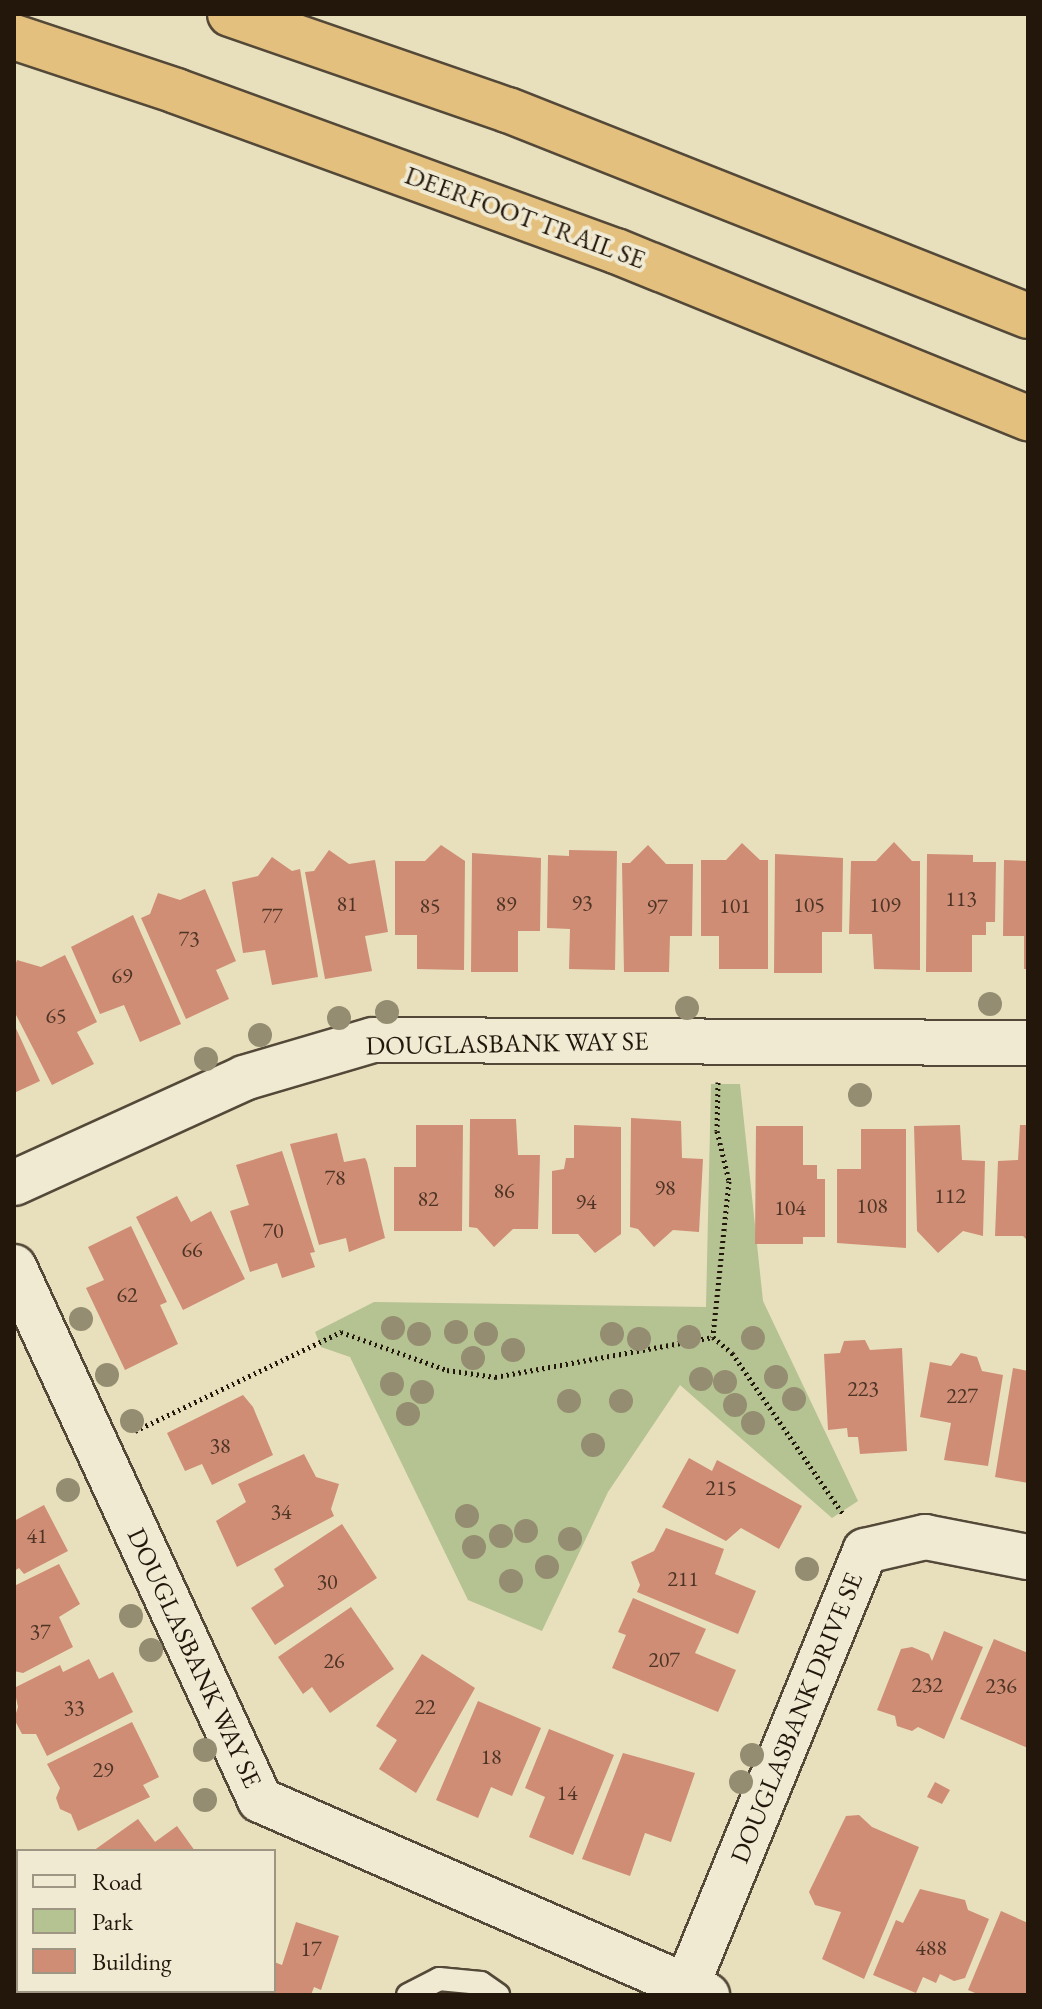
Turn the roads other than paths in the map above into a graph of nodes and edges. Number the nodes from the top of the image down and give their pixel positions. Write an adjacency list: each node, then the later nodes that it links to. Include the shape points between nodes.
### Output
1 (230, 14): 3 (highway, via 508,110)
2 (14, 37): 4 (highway, DEERFOOT TRAIL SE, via 616,251)
3 (1028, 316)
4 (1028, 418)
5 (1028, 1043): 6 (street, DOUGLASBANK WAY SE, via 373,1040 244,1078)
6 (14, 1183)
7 (14, 1267): 9 (street, DOUGLASBANK WAY SE, via 260,1800)
8 (1028, 1557): 9 (street, DOUGLASBANK DRIVE SE, via 925,1537 865,1551)
9 (692, 1992)
10 (408, 1995): 11 (lane, via 439,1979 481,1983)
11 (498, 1995)

